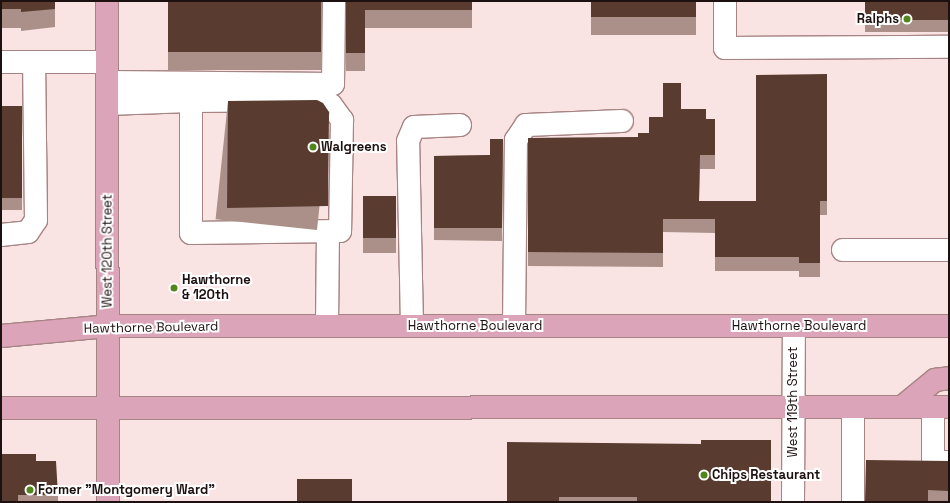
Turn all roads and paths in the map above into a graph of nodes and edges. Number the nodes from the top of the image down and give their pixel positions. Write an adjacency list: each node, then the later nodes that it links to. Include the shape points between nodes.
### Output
1 (107, 1): 7 (main road, West 120th Street)
2 (334, 1): 7 (street, via 333,84)
3 (725, 1): 4 (street, via 725,48)
4 (949, 47)
5 (1, 62): 6 (street)
6 (34, 62): 7 (street); 13 (street, via 36,220 28,232)
7 (107, 72): 9 (main road, West 120th Street)
8 (191, 101): 9 (street); 12 (street, via 191,233); 12 (street, via 314,100 331,105 342,120 340,231)
9 (107, 104): 16 (main road, West 120th Street)
10 (622, 121): 19 (street, via 526,125 516,140)
11 (460, 125): 18 (street, via 414,127 408,141)
12 (328, 232): 17 (street)
13 (1, 234)
14 (843, 250): 15 (street)
15 (949, 250)
16 (108, 326): 17 (main road, Hawthorne Boulevard); 22 (main road, Hawthorne Boulevard); 29 (main road, West 120th Street)
17 (327, 326): 18 (main road, Hawthorne Boulevard)
18 (412, 326): 19 (main road, Hawthorne Boulevard)
19 (514, 326): 20 (main road, Hawthorne Boulevard)
20 (794, 326): 21 (main road, Hawthorne Boulevard); 24 (street, West 119th Street)
21 (949, 326)
22 (1, 336)
23 (949, 378): 26 (main road, via 935,380)
24 (792, 407): 25 (main road); 29 (main road); 32 (street, West 119th Street)
25 (853, 407): 26 (main road); 33 (street)
26 (902, 407): 27 (main road)
27 (941, 407): 30 (street, via 933,462)
28 (1, 408): 29 (main road)
29 (108, 408): 31 (main road, West 120th Street)
30 (949, 462)
31 (108, 502)
32 (793, 502)
33 (852, 502)

